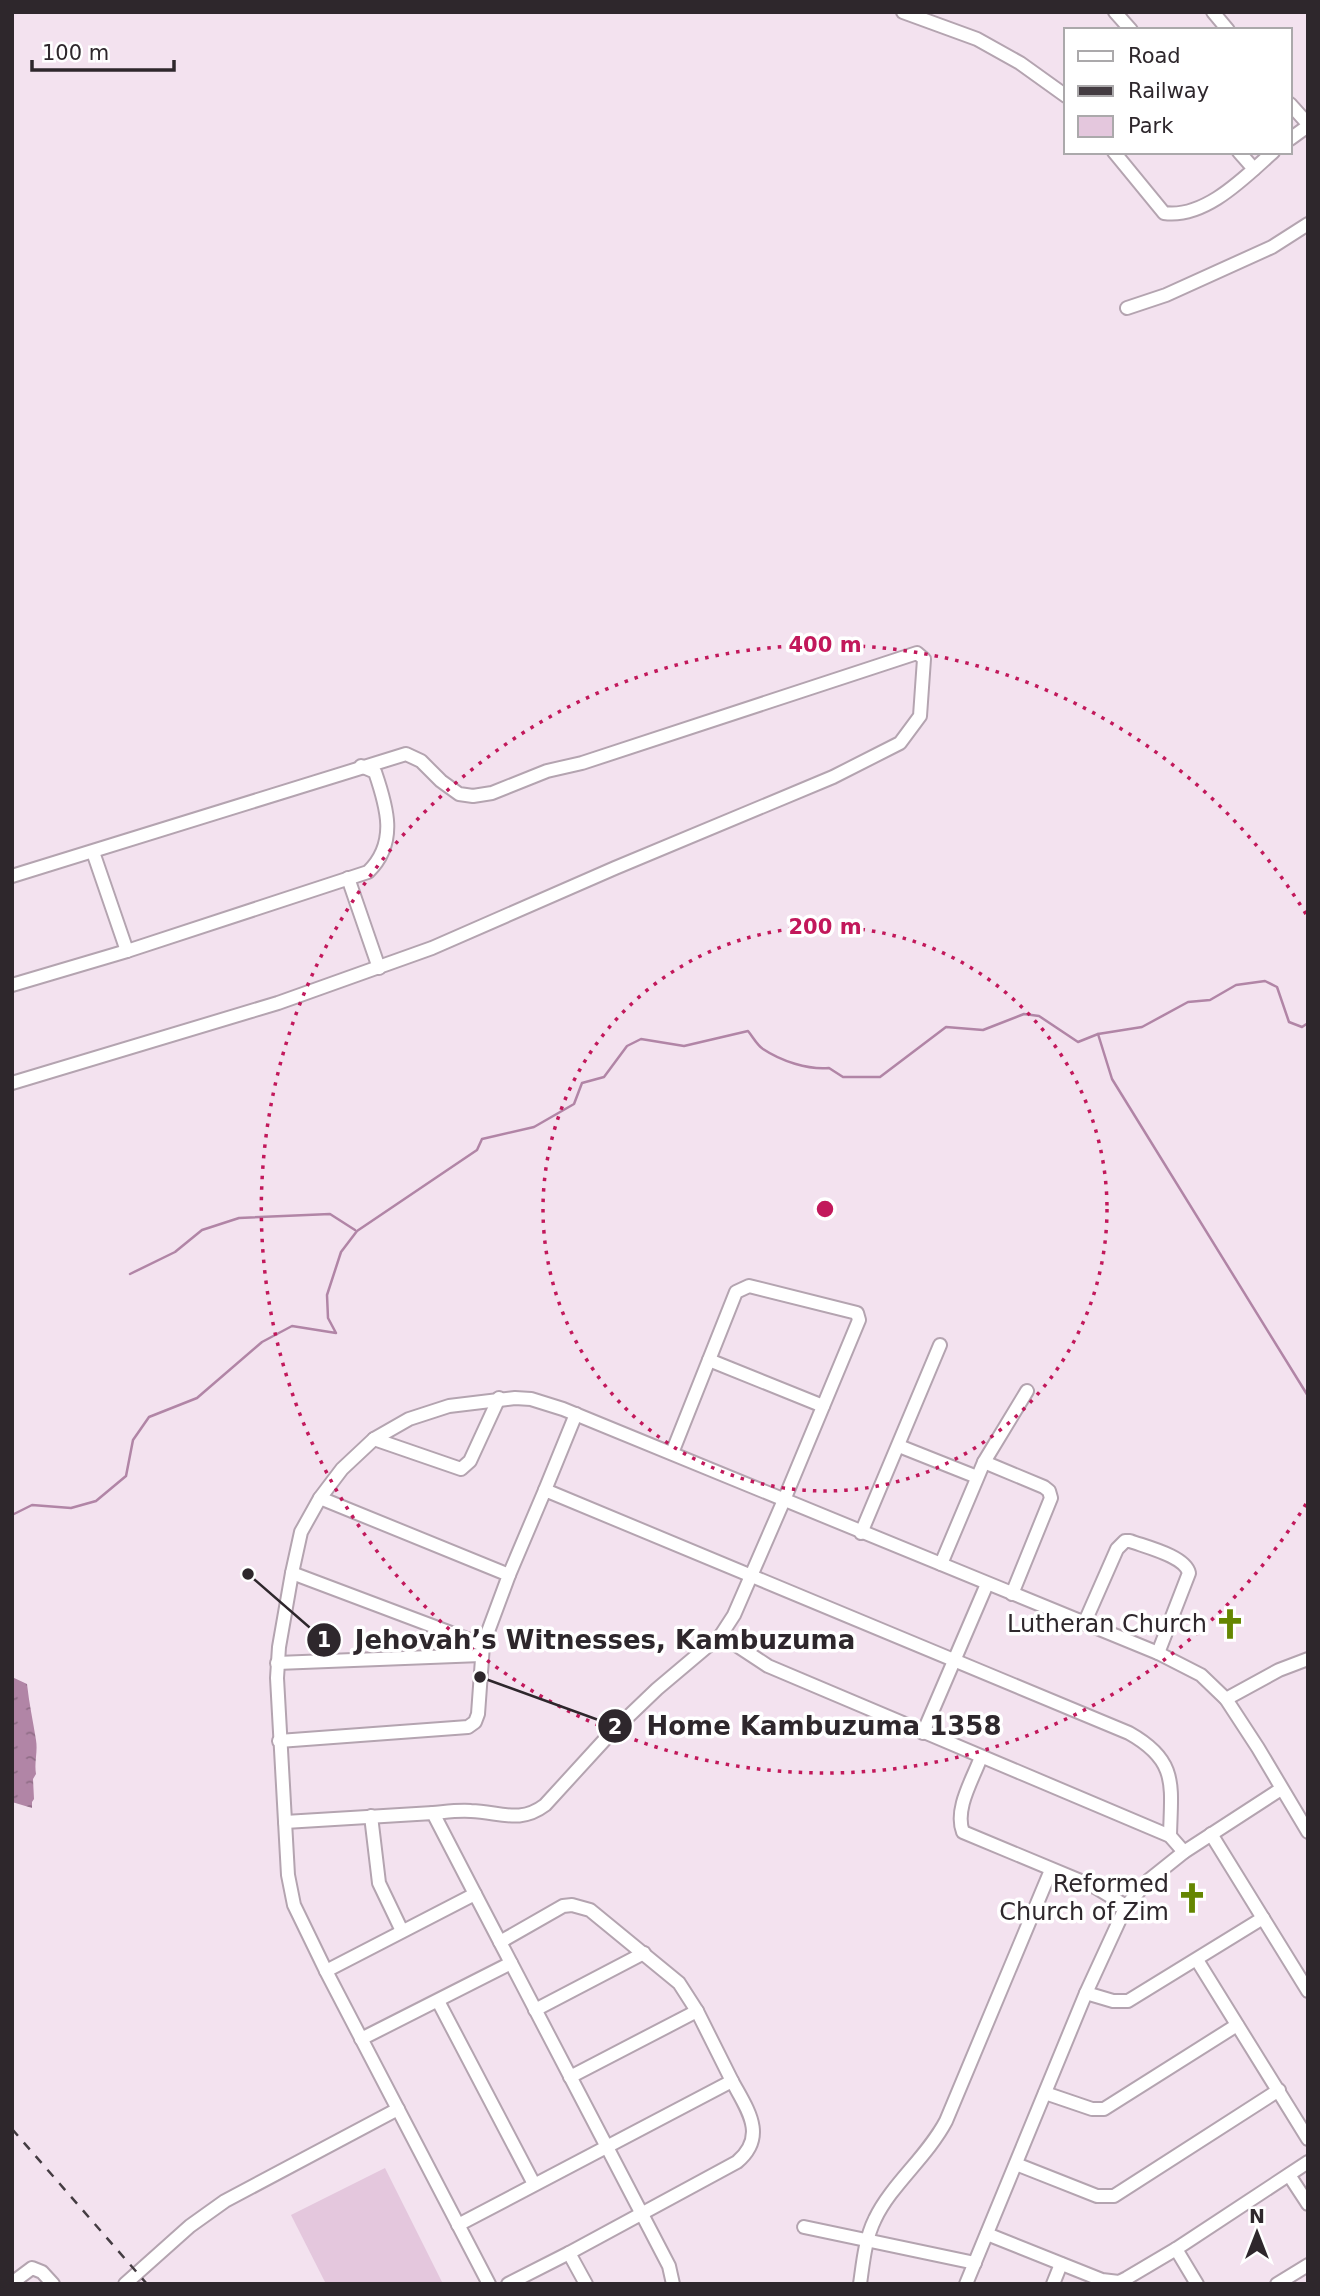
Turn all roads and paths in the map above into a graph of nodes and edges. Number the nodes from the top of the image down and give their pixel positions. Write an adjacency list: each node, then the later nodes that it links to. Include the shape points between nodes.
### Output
1 (903, 12): 6 (street, via 977,39)
2 (1115, 12): 4 (street)
3 (1213, 12): 5 (street)
4 (1129, 28)
5 (1225, 28)
6 (1064, 95)
7 (1292, 106): 8 (street)
8 (1308, 125): 9 (street)
9 (1292, 137)
10 (1116, 154): 13 (street, via 1164,213 1192,210 1211,201)
11 (1241, 154): 13 (street)
12 (1271, 154): 13 (street)
13 (1254, 169)
14 (1308, 225): 15 (street, via 1272,247)
15 (1127, 308)
16 (362, 766): 17 (street); 19 (street, via 375,772 382,794 388,820 385,847 368,872); 21 (street, via 406,754 459,794 492,793 547,771 582,764 917,653 924,659 920,716 900,743 833,777)
17 (93, 852): 18 (street); 20 (street)
18 (12, 876)
19 (348, 878): 20 (street); 21 (street)
20 (127, 951): 22 (street)
21 (379, 968): 23 (street)
22 (12, 985)
23 (12, 1083)
24 (940, 1345): 31 (street)
25 (709, 1360): 28 (street); 28 (street, via 736,1292 749,1286 857,1313 859,1320); 32 (street)
26 (1027, 1391): 33 (street)
27 (499, 1398): 29 (street, via 531,1399); 30 (street, via 426,1413); 30 (street, via 470,1461 461,1469)
28 (823, 1406): 37 (street)
29 (576, 1414): 32 (street); 35 (street)
30 (374, 1439): 36 (street, via 349,1461)
31 (899, 1446): 34 (street); 38 (street)
32 (672, 1453): 37 (street)
33 (984, 1462): 34 (street); 44 (street, via 1044,1487 1051,1498)
34 (977, 1477): 39 (street)
35 (545, 1490): 41 (street); 42 (street)
36 (320, 1498): 40 (street, via 301,1532); 41 (street)
37 (784, 1500): 38 (street); 42 (street)
38 (861, 1533): 39 (street)
39 (941, 1564): 43 (street)
40 (292, 1573): 47 (street); 51 (street)
41 (509, 1575): 47 (street)
42 (751, 1577): 46 (street); 50 (street)
43 (987, 1584): 44 (street); 50 (street)
44 (1012, 1594): 45 (street)
45 (1084, 1624): 48 (street); 48 (street, via 1117,1549 1125,1541 1177,1559 1189,1573)
46 (721, 1635): 53 (street, via 768,1666); 57 (street, via 618,1726 535,1812 519,1816)
47 (482, 1650): 51 (street); 54 (street, via 478,1714 468,1727)
48 (1158, 1653): 52 (street, via 1200,1675)
49 (1308, 1659): 52 (street)
50 (954, 1661): 53 (street); 62 (street, via 1129,1733 1152,1748 1162,1758 1170,1779)
51 (277, 1663): 54 (street)
52 (1226, 1699): 56 (street)
53 (923, 1733): 55 (street)
54 (279, 1741): 59 (street)
55 (981, 1757): 62 (street); 64 (street, via 961,1810 963,1832)
56 (1281, 1789): 60 (street); 61 (street)
57 (433, 1813): 58 (street); 65 (street)
58 (371, 1816): 59 (street); 68 (street, via 379,1883)
59 (285, 1822): 73 (street, via 293,1898)
60 (1308, 1832)
61 (1210, 1834): 63 (street); 67 (street)
62 (1170, 1836): 63 (street)
63 (1184, 1852): 66 (street)
64 (1051, 1870): 66 (street, via 1103,1891); 97 (street, via 946,2121 881,2209)
65 (474, 1894): 68 (street); 69 (street)
66 (1126, 1906): 75 (street)
67 (1263, 1918): 71 (street); 74 (street)
68 (402, 1931): 73 (street)
69 (500, 1942): 70 (street, via 556,1909 572,1905 590,1910); 72 (street)
70 (644, 1953): 77 (street); 78 (street, via 673,1976)
71 (1197, 1960): 75 (street, via 1128,2000); 79 (street)
72 (511, 1963): 76 (street); 77 (street)
73 (326, 1970): 80 (street)
74 (1308, 1991)
75 (1086, 1993): 84 (street)
76 (438, 2001): 80 (street); 91 (street)
77 (535, 2010): 81 (street)
78 (696, 2011): 81 (street); 82 (street)
79 (1237, 2025): 83 (street); 84 (street, via 1109,2107 1092,2109)
80 (361, 2039): 85 (street)
81 (570, 2077): 87 (street)
82 (732, 2081): 87 (street); 93 (street, via 751,2118 754,2139 750,2148 737,2162)
83 (1279, 2090): 86 (street); 89 (street, via 1114,2196 1097,2196)
84 (1045, 2093): 89 (street)
85 (397, 2109): 94 (street); 105 (street, via 219,2205)
86 (1308, 2138)
87 (605, 2147): 91 (street); 93 (street)
88 (1308, 2162): 90 (street)
89 (1016, 2164): 96 (street)
90 (1289, 2175): 92 (street); 98 (street)
91 (534, 2184): 94 (street)
92 (1308, 2204)
93 (641, 2214): 99 (street); 109 (street)
94 (458, 2225): 106 (street)
95 (804, 2227): 97 (street)
96 (987, 2234): 100 (street); 101 (street)
97 (868, 2239): 100 (street); 110 (street)
98 (1176, 2249): 101 (street, via 1119,2282); 113 (street)
99 (569, 2253): 107 (street); 108 (street)
100 (975, 2263): 111 (street)
101 (1060, 2264): 112 (street)
102 (1308, 2265): 114 (street)
103 (12, 2283): 104 (street, via 32,2268)
104 (54, 2284)
105 (125, 2284)
106 (489, 2284)
107 (508, 2284)
108 (586, 2284)
109 (673, 2284)
110 (860, 2284)
111 (967, 2284)
112 (1052, 2284)
113 (1197, 2284)
114 (1277, 2284)

